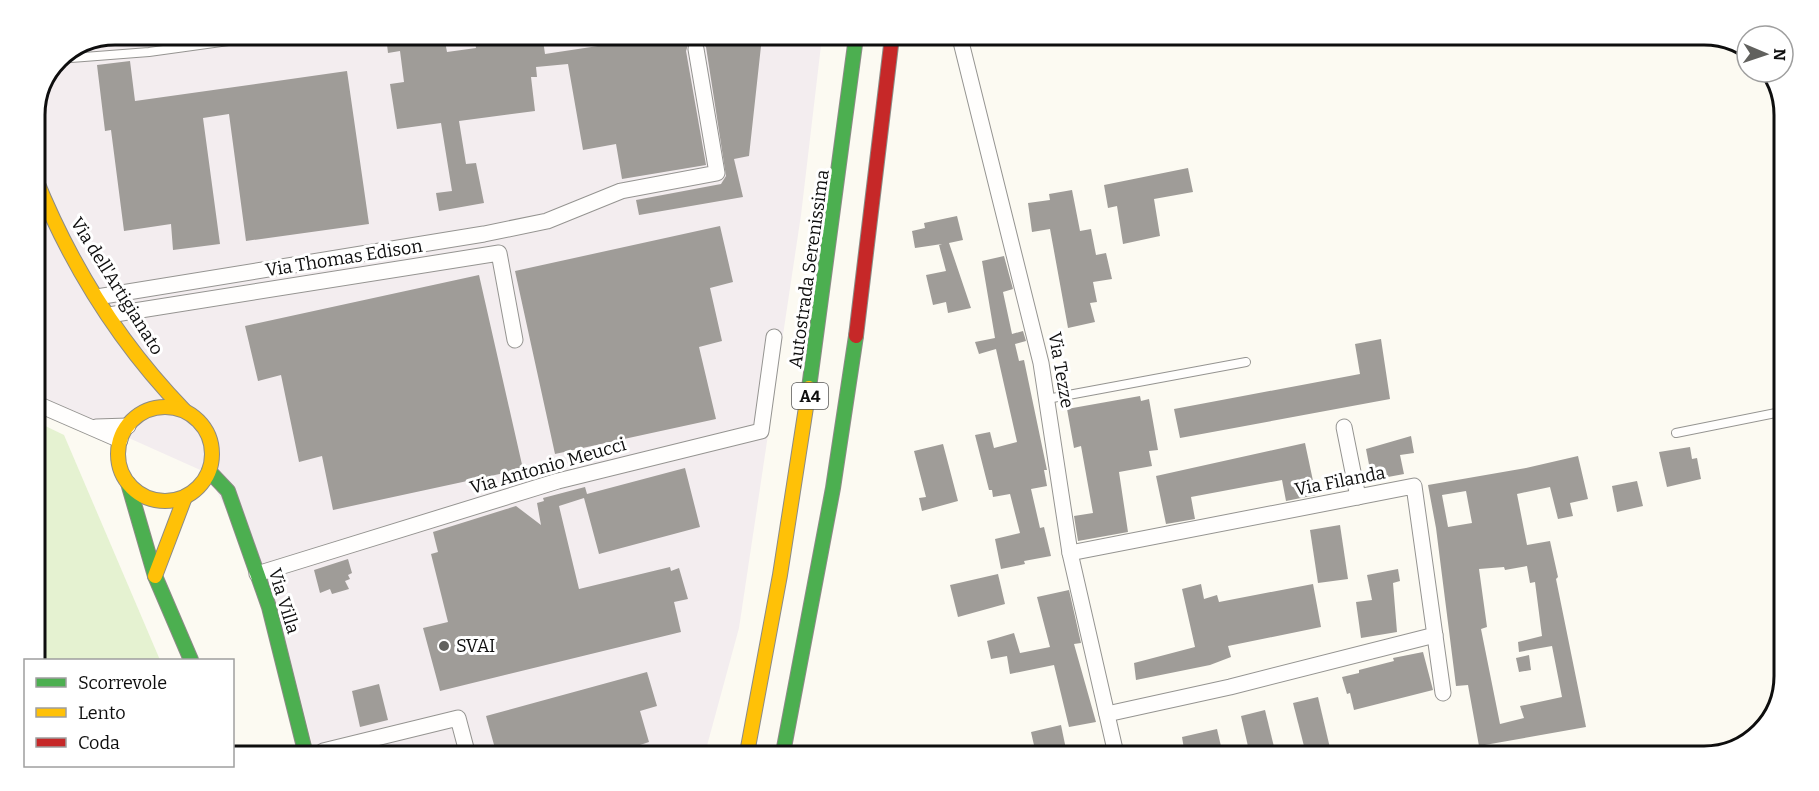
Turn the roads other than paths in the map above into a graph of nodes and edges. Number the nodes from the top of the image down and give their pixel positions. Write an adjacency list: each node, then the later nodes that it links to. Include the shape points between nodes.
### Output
1 (200, 45): 6 (lane)
2 (855, 45): 36 (main road, Autostrada Serenissima / A4, via 798,477)
3 (891, 45): 37 (main road, A4, via 860,307 832,488)
4 (962, 45): 14 (street, Via Tezze, via 1008,222)
5 (696, 49): 8 (street, via 717,173 621,191 546,221 484,234)
6 (75, 58)
7 (45, 204): 8 (main road, Via dell'Artigianato)
8 (97, 297): 9 (main road, Via dell'Artigianato)
9 (109, 315): 11 (street, Via Thomas Edison, via 499,253); 13 (main road, Via dell'Artigianato)
10 (774, 338): 27 (street, Via Antonio Meucci, via 761,431 558,481)
11 (515, 340)
12 (1246, 362): 14 (lane)
13 (155, 382): 16 (main road, Via dell'Artigianato); 17 (main road, Via dell'Artigianato)
14 (1047, 399): 26 (street, Via Tezze)
15 (45, 408): 20 (street, via 87,427)
16 (153, 408): 17 (main road); 20 (main road, via 139,415)
17 (184, 410): 22 (main road, via 207,431 212,445)
18 (1774, 413): 21 (lane)
19 (1344, 427): 25 (street)
20 (124, 433): 23 (main road, via 120,463)
21 (1677, 433)
22 (209, 471): 24 (main road, via 198,488); 27 (main road, Via Villa, via 228,491)
23 (128, 483): 24 (main road, via 155,500); 28 (main road)
24 (185, 497): 28 (main road)
25 (1358, 497): 26 (street, Via Filanda); 29 (street, Via Filanda, via 1414,486)
26 (1070, 553): 32 (street, Via Tezze)
27 (257, 574): 33 (main road, Via Villa)
28 (155, 576): 30 (main road)
29 (1435, 634): 31 (street, Via Filanda); 32 (street)
30 (191, 659)
31 (1443, 693)
32 (1107, 714): 38 (street, Via Tezze)
33 (304, 746)
34 (343, 746): 35 (street, via 458,718)
35 (465, 746)
36 (748, 746)
37 (784, 746)
38 (1114, 746)

